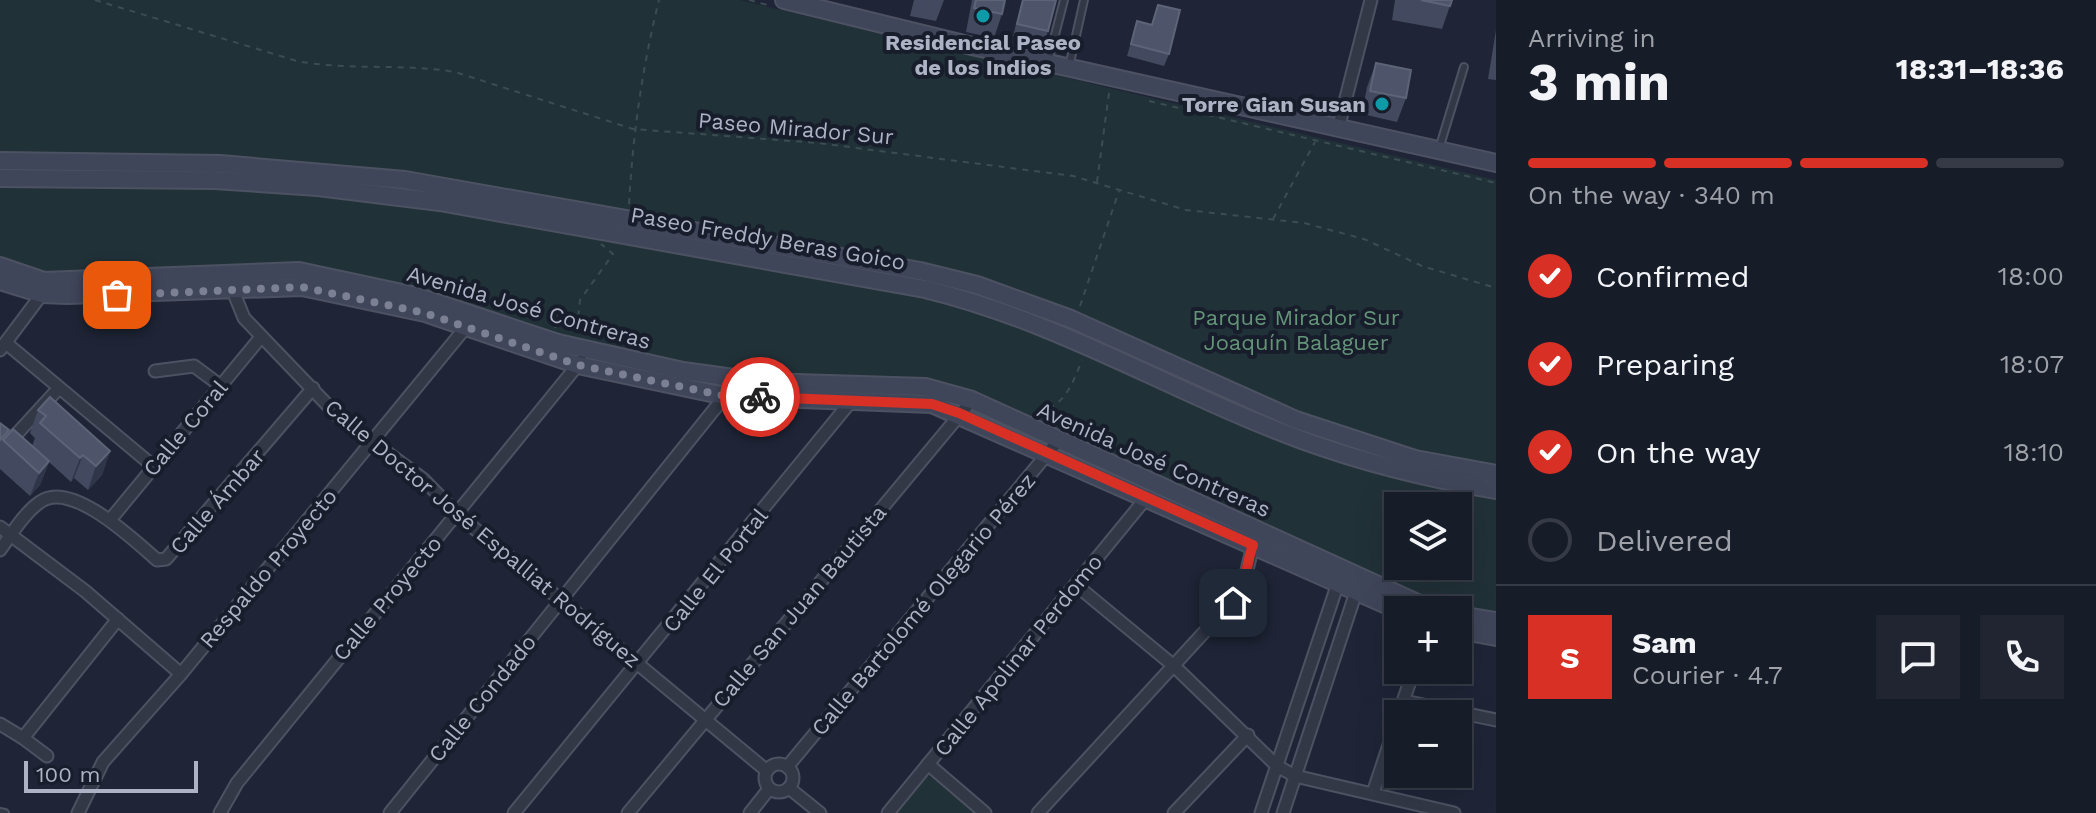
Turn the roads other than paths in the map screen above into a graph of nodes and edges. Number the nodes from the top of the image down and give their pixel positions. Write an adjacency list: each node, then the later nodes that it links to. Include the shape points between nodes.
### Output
1 (784, 0): 5 (main road)
2 (1064, 0): 5 (lane)
3 (1084, 0): 6 (lane)
4 (1371, 0): 8 (street)
5 (1048, 62): 6 (main road)
6 (1069, 67): 8 (main road)
7 (1464, 67): 9 (lane)
8 (1339, 125): 9 (main road)
9 (1439, 149): 11 (main road)
10 (0, 161): 13 (main road, Paseo Freddy Beras Goico, via 220,164 330,172 405,180)
11 (1496, 163)
12 (0, 178): 13 (main road, Paseo Freddy Beras Goico, via 214,180 318,187 602,230)
13 (627, 221): 36 (main road, Paseo Freddy Beras Goico, via 977,285 1071,319 1296,420 1415,459); 37 (main road, Paseo Freddy Beras Goico, via 977,302 1088,344 1303,441 1430,479)
14 (0, 266): 15 (main road, Avenida José Contreras, via 44,281)
15 (231, 280): 17 (main road, Avenida José Contreras, via 117,295); 18 (main road, Avenida José Contreras, via 302,287 398,306); 19 (street, Calle Doctor José Espalliat Rodríguez, via 244,318); 21 (main road, Avenida José Contreras, via 299,271 444,304)
16 (0, 281): 17 (main road, Avenida José Contreras)
17 (42, 294): 20 (street)
18 (466, 327): 22 (main road, Avenida José Contreras); 33 (street, Respaldo Proyecto)
19 (261, 337): 25 (street, Calle Coral); 27 (street, Calle Doctor José Espalliat Rodríguez)
20 (3, 347): 26 (street)
21 (589, 351): 22 (street, Calle Proyecto); 24 (main road, Avenida José Contreras)
22 (578, 365): 28 (main road, Avenida José Contreras); 39 (street, Calle Proyecto)
23 (155, 371): 25 (street, via 194,366)
24 (732, 380): 28 (street, Calle Condado); 30 (main road, Avenida José Contreras, via 934,388)
25 (221, 386): 35 (street, Calle Coral)
26 (59, 388): 32 (street); 35 (street)
27 (313, 388): 33 (street, Calle Doctor José Espalliat Rodríguez); 40 (street, Calle Ámbar, via 166,559 157,560)
28 (725, 396): 29 (main road, Avenida José Contreras); 49 (street, Calle Condado)
29 (852, 400): 31 (main road, Avenida José Contreras, via 932,404); 56 (street, Calle El Portal)
30 (972, 400): 31 (street, Calle San Juan Bautista); 34 (main road, Avenida José Contreras, via 1018,422)
31 (959, 413): 34 (main road, Avenida José Contreras); 60 (street, Calle San Juan Bautista)
32 (14, 437)
33 (371, 444): 39 (street, Calle Doctor José Espalliat Rodríguez, via 423,479); 58 (street, Respaldo Proyecto)
34 (1053, 447): 38 (main road, Avenida José Contreras); 45 (main road, Avenida José Contreras); 69 (street, Calle Bartolomé Olegario Pérez)
35 (153, 466): 40 (street, Calle Coral)
36 (1496, 474)
37 (1496, 490)
38 (1147, 497): 43 (main road, Avenida José Contreras); 47 (street, Calle Apolinar Perdomo)
39 (457, 514): 49 (street, Calle Doctor José Espalliat Rodríguez); 77 (street, Calle Proyecto, via 237,783)
40 (110, 520): 42 (street, via 85,505 53,498 40,502)
41 (0, 527): 42 (street)
42 (11, 536): 44 (street); 52 (street)
43 (1253, 545): 45 (main road, Avenida José Contreras); 57 (street, via 1242,591)
44 (0, 550)
45 (1340, 576): 46 (main road, Avenida José Contreras); 68 (street)
46 (1358, 584): 48 (main road, Avenida José Contreras); 50 (main road, Avenida José Contreras); 71 (street)
47 (1076, 585): 57 (street); 67 (street, Calle Apolinar Perdomo)
48 (1393, 596)
49 (561, 600): 56 (street, Calle Doctor José Espalliat Rodríguez); 75 (street, Calle Condado)
50 (1384, 601)
51 (1472, 617): 53 (main road)
52 (118, 619): 58 (street); 64 (street)
53 (1496, 621)
54 (1472, 633): 55 (main road)
55 (1496, 637)
56 (639, 665): 60 (street, Calle Doctor José Espalliat Rodríguez); 78 (street, Calle El Portal)
57 (1174, 666): 63 (street); 84 (street)
58 (181, 674): 76 (street, Respaldo Proyecto, via 103,762)
59 (1472, 715): 61 (street)
60 (705, 719): 70 (street, Calle Doctor José Espalliat Rodríguez); 79 (street, Calle San Juan Bautista)
61 (1496, 720)
62 (0, 724): 64 (street)
63 (1248, 735): 68 (street); 85 (street)
64 (23, 738): 65 (street)
65 (47, 756)
66 (1384, 760): 74 (street)
67 (928, 764): 82 (street, Calle Apolinar Perdomo); 83 (street)
68 (1277, 766): 71 (street); 86 (street)
69 (787, 767): 70 (street, via 776,764); 72 (street, via 793,775)
70 (767, 771): 73 (street)
71 (1295, 776): 74 (street); 87 (street)
72 (789, 788): 73 (street, via 780,793); 81 (street)
73 (769, 789): 80 (street)
74 (1373, 793): 88 (street)
75 (391, 812)
76 (78, 813)
77 (220, 813)
78 (514, 813)
79 (628, 813)
80 (750, 813)
81 (820, 813)
82 (888, 813)
83 (985, 813)
84 (1038, 813)
85 (1174, 813)
86 (1261, 813)
87 (1283, 813)
88 (1454, 813)

